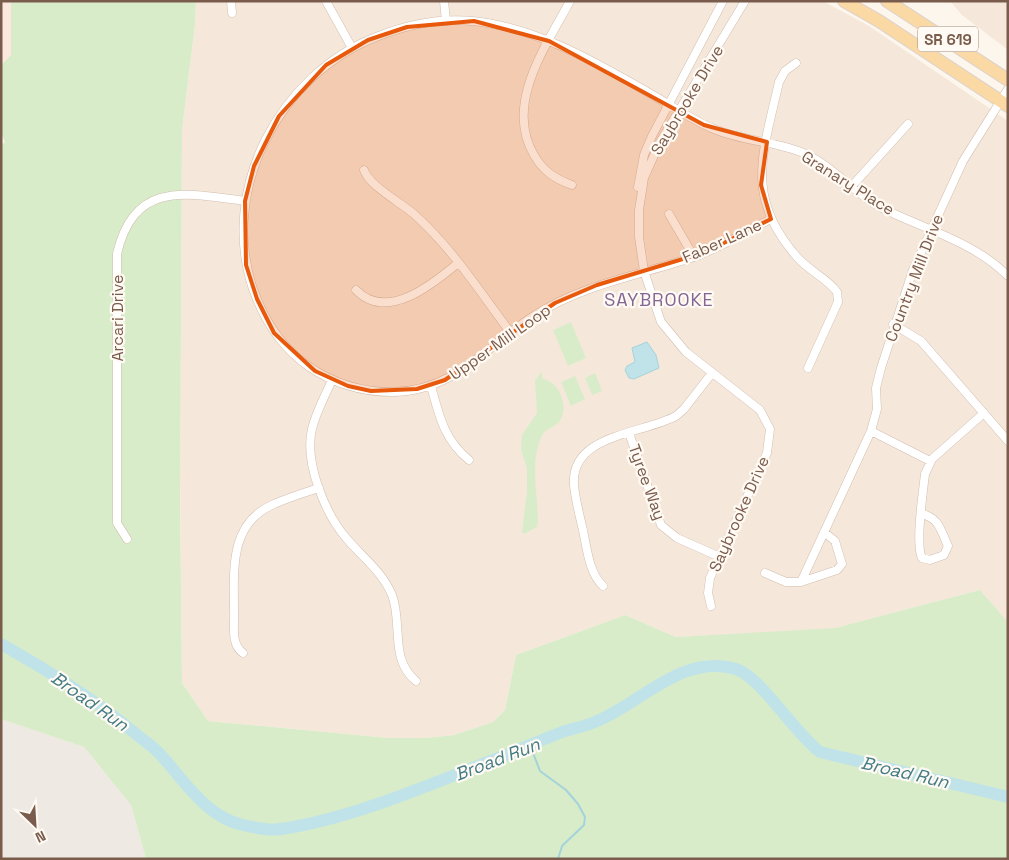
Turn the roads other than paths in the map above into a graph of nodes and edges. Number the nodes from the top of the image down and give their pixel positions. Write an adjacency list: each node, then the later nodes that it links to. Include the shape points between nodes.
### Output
1 (231, 1): 9 (street)
2 (326, 1): 12 (street)
3 (444, 1): 10 (street)
4 (570, 1): 11 (street)
5 (723, 1): 17 (street, Saybrooke Drive)
6 (745, 1): 18 (street, Saybrooke Drive)
7 (844, 1): 16 (main road, SR 619)
8 (887, 1): 14 (main road, SR 619)
9 (232, 14)
10 (446, 21): 11 (street, Upper Mill Loop, via 497,25); 12 (street, Upper Mill Loop, via 406,27)
11 (549, 41): 17 (street, Upper Mill Loop); 22 (street, via 526,93 524,128 531,150 544,170 560,182)
12 (352, 48): 24 (street, Upper Mill Loop, via 314,76 279,116 254,166)
13 (796, 62): 20 (street, via 781,77)
14 (1008, 80)
15 (1008, 89): 16 (street, Country Mill Drive)
16 (1004, 103): 28 (street, Country Mill Drive, via 963,161)
17 (668, 104): 18 (street, Upper Mill Loop); 25 (street, Saybrooke Drive, via 644,155)
18 (679, 110): 20 (street, Granary Place, via 721,132); 25 (street, Saybrooke Drive, via 650,161)
19 (908, 124): 23 (street)
20 (766, 142): 23 (street, Granary Place, via 810,156); 27 (street, via 761,185)
21 (364, 170): 30 (street, via 368,179 426,225)
22 (572, 185)
23 (852, 186): 28 (street, Granary Place, via 881,207)
24 (245, 201): 38 (street, Upper Mill Loop, via 246,265 266,320 290,352); 49 (street, Arcari Drive, via 173,194 158,198 141,208 121,238 117,264 118,523)
25 (639, 203): 31 (street, Saybrooke Drive, via 639,237)
26 (669, 214): 29 (street)
27 (771, 219): 29 (street, Faber Lane); 36 (street, via 798,259 834,287 838,296)
28 (931, 230): 32 (street, Granary Place, via 982,255); 34 (street, Country Mill Drive)
29 (694, 257): 31 (street, Faber Lane)
30 (458, 263): 33 (street, via 431,285 401,299 371,299); 35 (street)
31 (644, 270): 35 (street, Upper Mill Loop, via 554,303); 37 (street, Saybrooke Drive, via 662,322 686,352)
32 (1008, 276)
33 (356, 290)
34 (893, 324): 40 (street, via 922,340); 41 (street, Country Mill Drive, via 878,381 877,409)
35 (510, 332): 39 (street, Upper Mill Loop, via 470,366)
36 (808, 368)
37 (712, 373): 42 (street, via 676,416); 50 (street, Saybrooke Drive, via 760,410 768,421 770,432 767,453)
38 (332, 380): 39 (street, Upper Mill Loop, via 379,392); 46 (street, via 315,419 310,443 310,457)
39 (431, 386): 44 (street, via 445,433)
40 (984, 413): 43 (street); 45 (street)
41 (871, 432): 45 (street); 48 (street, Country Mill Drive)
42 (629, 433): 50 (street, Tyree Way, via 661,525 672,535); 53 (street, via 590,448 578,463 574,478 592,569)
43 (1008, 441)
44 (469, 460)
45 (930, 461): 47 (street, via 925,474)
46 (319, 488): 55 (street, via 271,505 242,532 234,563 234,631 236,646); 56 (street, via 339,530 373,564 387,584 395,605 400,657 406,671)
47 (921, 514): 47 (street, via 919,549 922,558 930,560 944,555 948,546 938,522)
48 (824, 532): 52 (street, Country Mill Drive); 52 (street, via 835,541 842,564 837,570)
49 (127, 539)
50 (720, 557): 54 (street, Saybrooke Drive, via 708,585)
51 (765, 572): 52 (street, via 786,582)
52 (801, 582)
53 (603, 586)
54 (711, 606)
55 (243, 653)
56 (416, 681)

